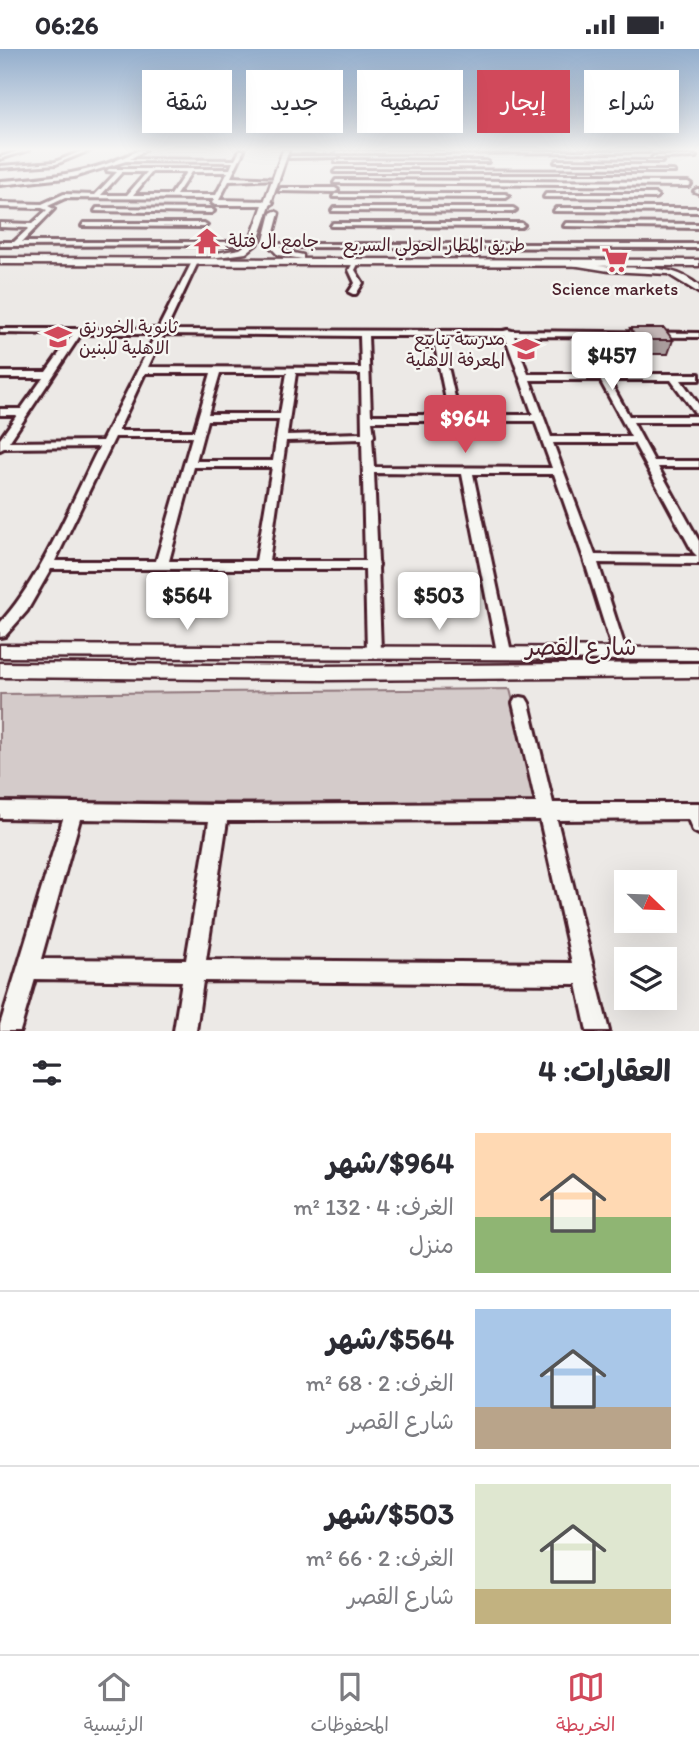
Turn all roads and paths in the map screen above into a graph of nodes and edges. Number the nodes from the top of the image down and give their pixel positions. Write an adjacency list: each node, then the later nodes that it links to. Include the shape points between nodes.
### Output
1 (97, 196): 10 (street); 15 (street, via 58,196)
2 (219, 196): 13 (street)
3 (273, 196): 16 (main road)
4 (277, 196): 16 (main road)
5 (335, 196): 18 (street)
6 (502, 196): 7 (street)
7 (506, 196): 24 (street)
8 (546, 196): 9 (street); 19 (street)
9 (654, 196): 20 (street)
10 (108, 197): 11 (street); 17 (street)
11 (128, 197): 12 (street)
12 (172, 197): 13 (street)
13 (217, 199): 16 (street); 23 (street)
14 (0, 205): 15 (street)
15 (43, 206): 32 (street, via 51,209)
16 (271, 206): 37 (main road); 39 (main road, via 268,240)
17 (97, 210): 22 (street); 26 (street)
18 (334, 210): 24 (street); 29 (street)
19 (556, 210): 20 (street); 31 (street)
20 (670, 210): 21 (street)
21 (699, 210)
22 (171, 211): 23 (street); 27 (street)
23 (211, 211): 28 (street)
24 (513, 211): 30 (street)
25 (0, 225): 32 (street)
26 (85, 225): 27 (street); 38 (street)
27 (160, 225): 28 (street)
28 (204, 225): 36 (street)
29 (333, 225): 30 (street); 40 (street)
30 (521, 225): 41 (street)
31 (566, 225): 33 (street); 42 (street)
32 (35, 226): 35 (street)
33 (699, 226)
34 (0, 244): 35 (street)
35 (16, 244): 38 (street)
36 (195, 244): 37 (street); 38 (street)
37 (253, 244): 45 (main road, via 243,251)
38 (67, 245)
39 (273, 246): 40 (street); 46 (main road)
40 (332, 246): 41 (street)
41 (531, 246): 42 (street)
42 (580, 246): 43 (street)
43 (699, 246)
44 (0, 256): 45 (highway, طريق المطار الحولي السريع)
45 (214, 256): 46 (highway, طريق المطار الحولي السريع)
46 (300, 257): 47 (highway, طريق المطار الحولي السريع)
47 (699, 257)
48 (0, 261): 49 (highway, طريق المطار الحولي السريع)
49 (195, 262): 50 (highway, طريق المطار الحولي السريع); 57 (street)
50 (356, 262): 51 (highway, طريق المطار الحولي السريع); 54 (street, via 352,270 359,283)
51 (563, 262): 52 (highway, طريق المطار الحولي السريع); 53 (street, via 673,272 687,277)
52 (699, 263)
53 (699, 290)
54 (353, 292)
55 (0, 331): 56 (street)
56 (79, 331): 57 (street); 67 (street)
57 (160, 332): 58 (street); 62 (street)
58 (364, 332): 59 (street); 65 (street)
59 (436, 332): 60 (street); 78 (street)
60 (508, 332): 61 (street); 68 (street)
61 (699, 335)
62 (141, 370): 63 (street); 85 (street)
63 (216, 370): 64 (street); 75 (street)
64 (292, 370): 65 (street); 76 (street)
65 (366, 371): 77 (street)
66 (0, 375): 67 (street)
67 (49, 375): 73 (street)
68 (524, 377): 69 (street); 79 (street)
69 (603, 377): 70 (street); 80 (street)
70 (674, 377): 71 (street); 74 (street)
71 (699, 377)
72 (0, 412): 73 (street)
73 (24, 412): 88 (street)
74 (699, 412)
75 (203, 417): 76 (street); 82 (street)
76 (285, 417): 84 (street)
77 (369, 418): 78 (street); 83 (street)
78 (455, 418): 79 (street)
79 (540, 418): 86 (street)
80 (626, 419): 81 (street); 87 (street)
81 (699, 419)
82 (198, 433): 85 (street); 89 (street)
83 (369, 436): 84 (street); 93 (street)
84 (282, 437): 90 (street)
85 (107, 439): 88 (street); 99 (street)
86 (548, 440): 87 (street); 95 (street)
87 (638, 440): 91 (street)
88 (1, 446)
89 (189, 464): 90 (street); 100 (street)
90 (278, 464): 101 (street)
91 (651, 464): 92 (street); 96 (street)
92 (699, 464)
93 (370, 470): 94 (street); 102 (street)
94 (467, 471): 95 (street); 108 (street)
95 (559, 471): 97 (street)
96 (699, 552)
97 (590, 559): 98 (street); 109 (street)
98 (699, 560)
99 (47, 565): 100 (street); 103 (street, via 22,608)
100 (161, 565): 101 (street)
101 (262, 565): 102 (street)
102 (373, 565): 107 (street)
103 (0, 632)
104 (0, 651): 105 (street)
105 (306, 651): 106 (street); 113 (street, via 310,661)
106 (340, 651): 107 (street); 114 (street, via 332,661)
107 (374, 651): 108 (street)
108 (504, 652): 109 (street)
109 (620, 654): 110 (street)
110 (699, 654)
111 (0, 670): 113 (street, شارع القصر)
112 (699, 670): 114 (street, شارع القصر)
113 (302, 673): 114 (street, شارع القصر)
114 (337, 673)
115 (522, 702): 118 (street)
116 (0, 810): 117 (street)
117 (75, 811): 119 (street); 121 (street)
118 (547, 812): 119 (street); 120 (street); 123 (street)
119 (219, 813): 122 (street)
120 (697, 816)
121 (27, 969): 122 (street); 124 (street)
122 (195, 971): 123 (street); 125 (street)
123 (585, 974): 126 (street)
124 (9, 1031)
125 (185, 1031)
126 (598, 1031)

